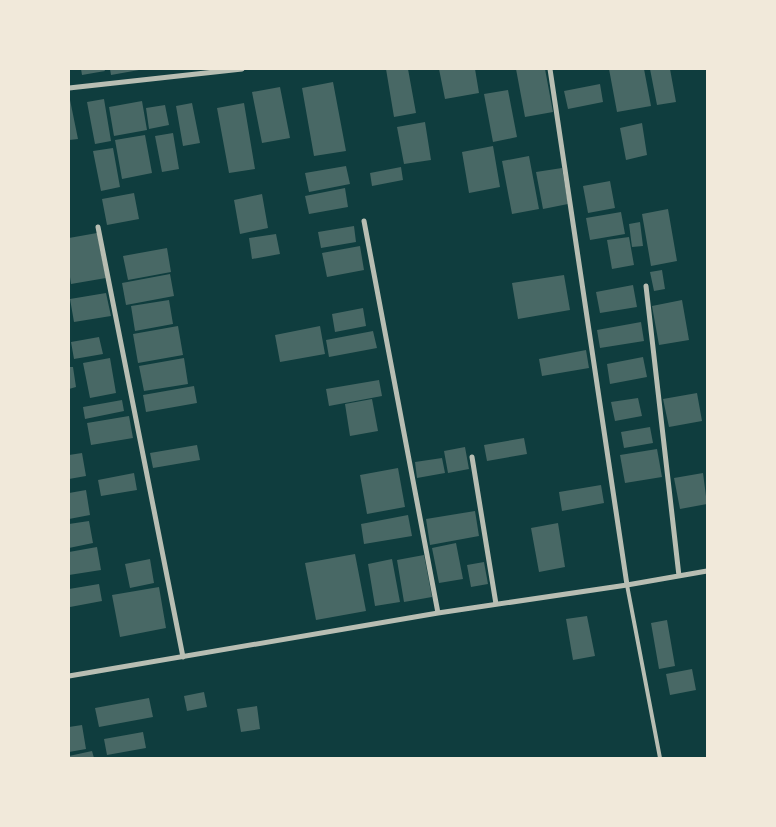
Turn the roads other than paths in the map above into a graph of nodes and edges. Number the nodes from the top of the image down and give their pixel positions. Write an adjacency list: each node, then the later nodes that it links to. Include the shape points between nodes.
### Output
1 (242, 69): 3 (street)
2 (550, 69): 10 (street)
3 (69, 88)
4 (364, 221): 12 (street)
5 (98, 227): 13 (street)
6 (646, 286): 9 (street)
7 (472, 457): 11 (street)
8 (707, 571): 9 (street)
9 (679, 576): 10 (street)
10 (627, 585): 11 (street); 15 (lane)
11 (496, 604): 12 (street)
12 (438, 613): 13 (street)
13 (183, 657): 14 (street)
14 (69, 676)
15 (660, 758)

